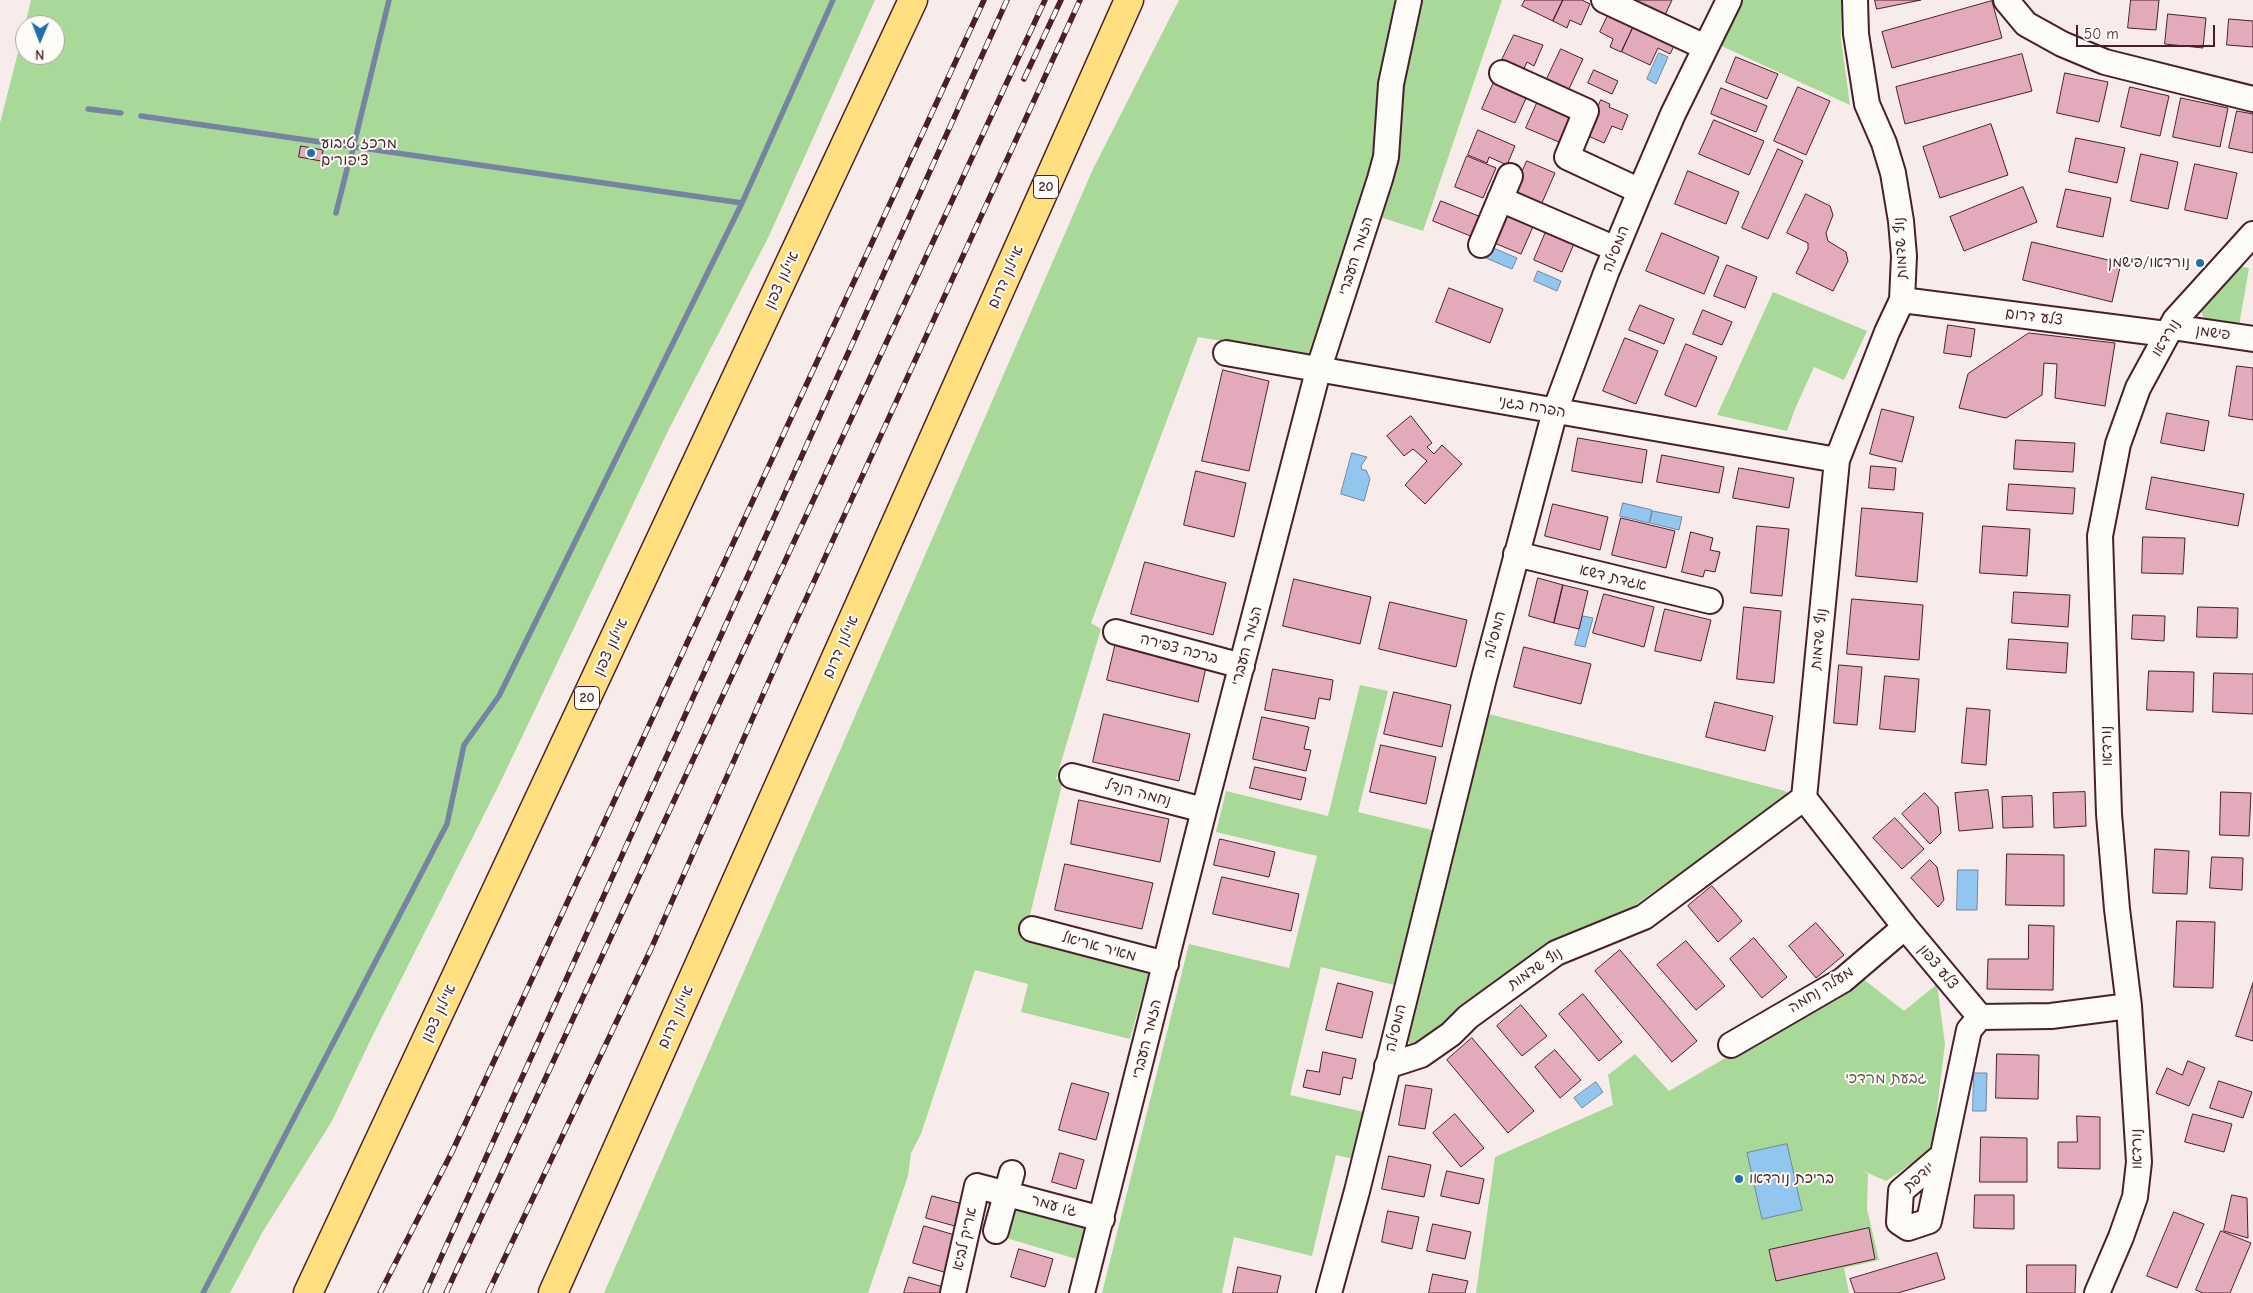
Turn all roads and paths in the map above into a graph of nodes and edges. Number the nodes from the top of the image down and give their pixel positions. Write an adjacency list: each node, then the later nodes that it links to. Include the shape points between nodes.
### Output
1 (913, 0): 34 (highway, איילון צפון / 20)
2 (1129, 0): 46 (highway, איילון דרום / 20)
3 (1408, 0): 21 (street, הזמר העברי, via 1390,84 1386,157)
4 (1604, 0): 8 (street)
5 (1729, 0): 8 (street, המסילה)
6 (1855, 0): 17 (street, נוף שדמות, via 1856,34 1867,104 1893,173 1901,221 1904,256)
7 (2006, 0): 10 (street, via 2026,24 2105,62)
8 (1705, 47): 12 (street, המסילה)
9 (1502, 73): 12 (street, via 1586,111 1567,157)
10 (2253, 99)
11 (1510, 176): 13 (street)
12 (1640, 191): 16 (street, המסילה)
13 (1500, 199): 15 (street); 16 (street)
14 (2253, 234): 18 (street, נורדאו, via 2175,320)
15 (1481, 245)
16 (1616, 249): 22 (street, המסילה)
17 (1902, 300): 18 (street, צלע דרום); 23 (street, נוף שדמות)
18 (2169, 331): 19 (street, פישמן); 35 (street, נורדאו, via 2138,388 2118,444 2100,536 2109,814 2116,909)
19 (2253, 339)
20 (1226, 353): 21 (street, הפרח בגני)
21 (1318, 370): 22 (street, הפרח בגני); 27 (street, הזמר העברי)
22 (1555, 411): 23 (street, הפרח בגני); 24 (street, המסילה)
23 (1837, 460): 29 (street, נוף שדמות)
24 (1516, 554): 25 (street, אגדת דשא); 38 (street, המסילה)
25 (1710, 601)
26 (1116, 632): 27 (street, ברכה צפירה)
27 (1242, 666): 30 (street, הזמר העברי)
28 (1072, 776): 30 (street, נחמה הנדל)
29 (1804, 798): 31 (street, צלע צפון); 38 (street, נוף שדמות, via 1644,917 1556,953 1468,1016 1451,1034 1421,1055)
30 (1204, 810): 33 (street, הזמר העברי)
31 (1905, 927): 36 (street, צלע צפון); 37 (street, מעלה נחמה, via 1843,980)
32 (1032, 929): 33 (street, מאיר אריאל)
33 (1166, 964): 42 (street, הזמר העברי)
34 (449, 992): 44 (highway); 45 (highway, איילון צפון / 20)
35 (2129, 1006): 36 (street, via 2051,1016); 50 (street, נורדאו, via 2139,1162 2135,1197)
36 (1980, 1018): 39 (street, יודפת, via 1969,1030)
37 (1731, 1045)
38 (1386, 1066): 49 (street, המסילה)
39 (1942, 1156)
40 (1009, 1183): 41 (street, ג׳ו עמר); 42 (street, ג׳ו עמר); 43 (street)
41 (977, 1186): 47 (street, אריק לביא)
42 (1102, 1219): 48 (street, הזמר העברי)
43 (996, 1231)
44 (292, 1293)
45 (308, 1293)
46 (553, 1293)
47 (953, 1293)
48 (1082, 1293)
49 (1329, 1293)
50 (2097, 1293)

